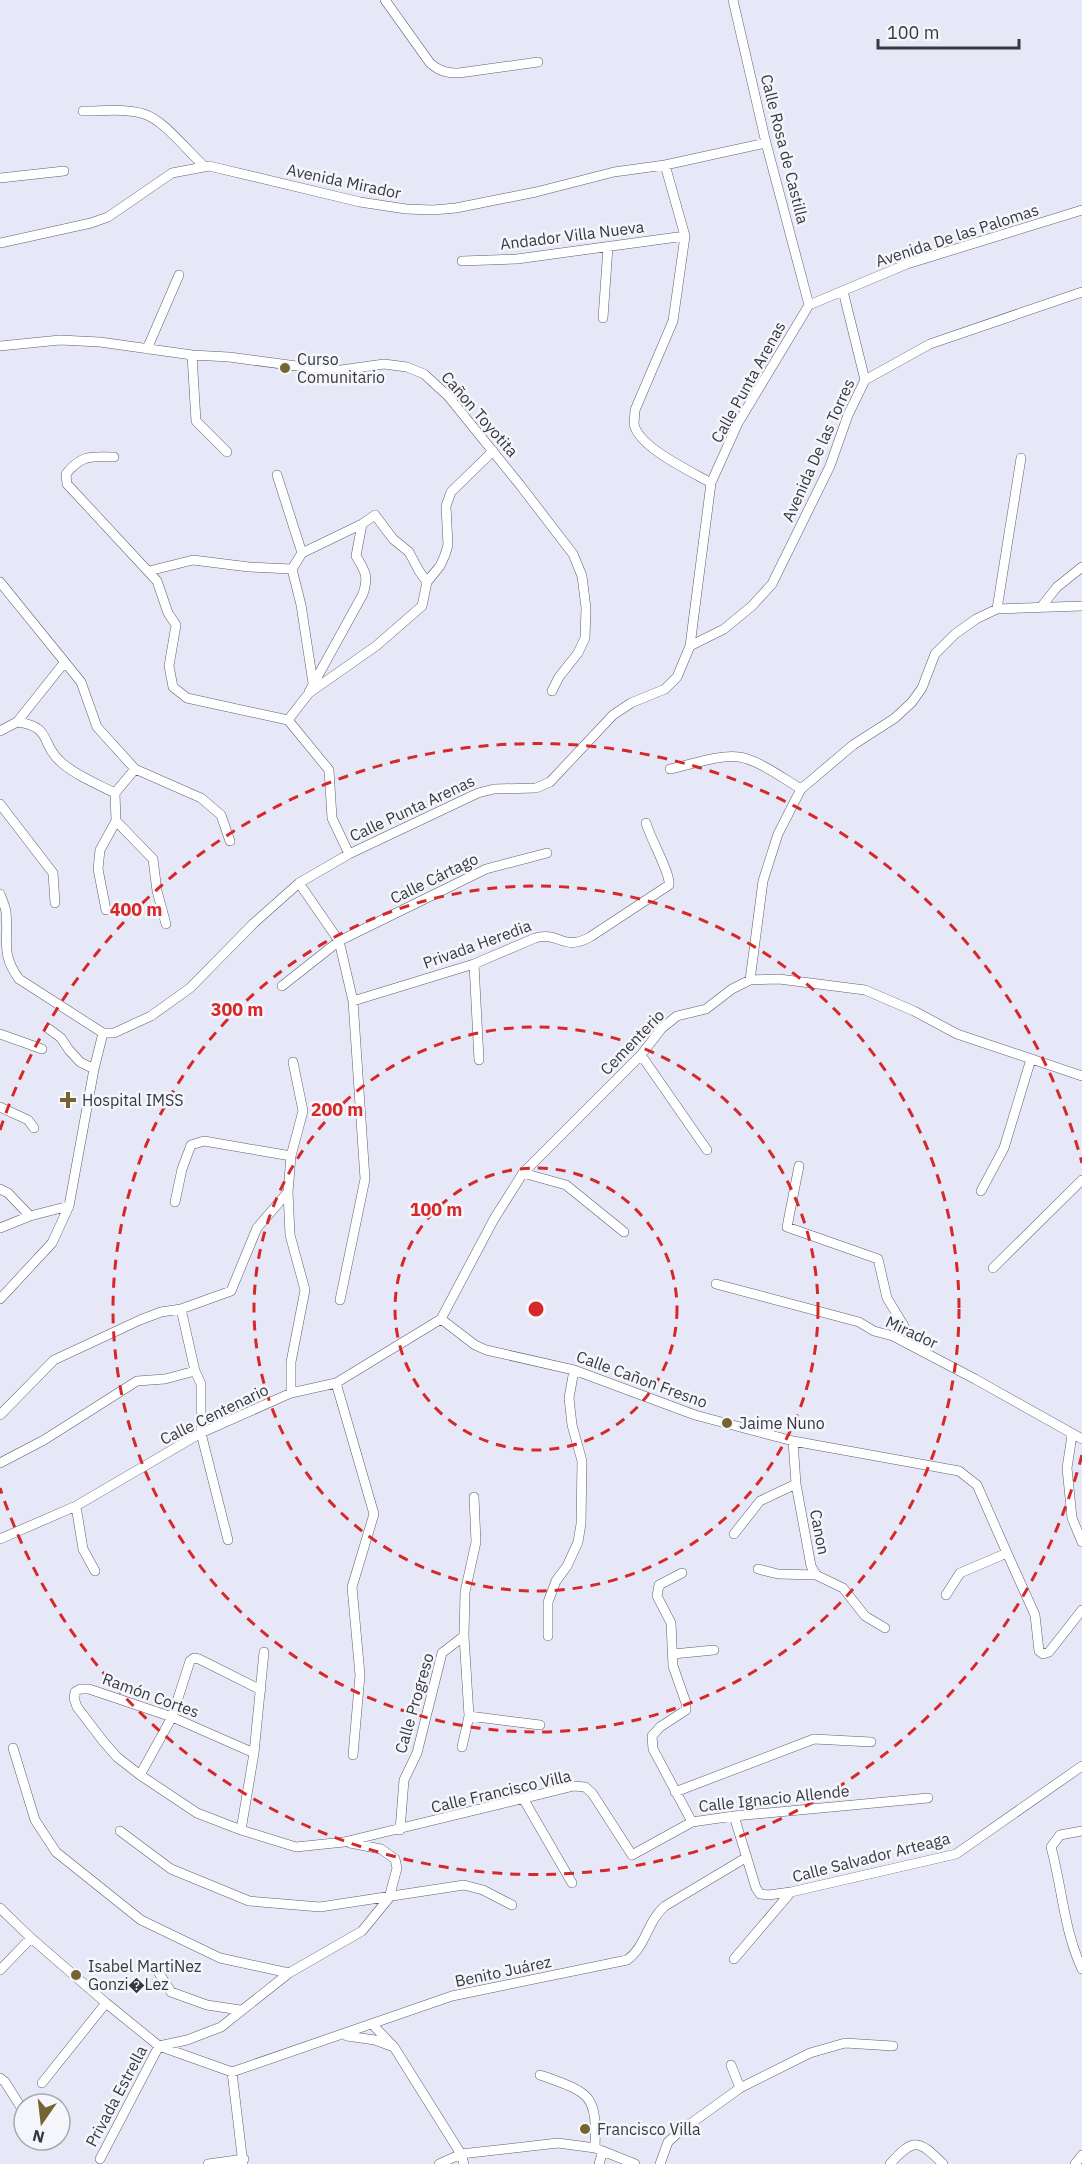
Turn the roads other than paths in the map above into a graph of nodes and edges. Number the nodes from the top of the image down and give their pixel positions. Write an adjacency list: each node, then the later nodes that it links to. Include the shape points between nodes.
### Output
1 (385, 0): 3 (street, via 430,63 446,73)
2 (733, 0): 5 (street, Calle Rosa de Castilla)
3 (538, 62)
4 (83, 111): 7 (street, via 146,114)
5 (766, 143): 6 (street, Avenida Mirador); 18 (street, Calle Rosa de Castilla)
6 (665, 165): 7 (street, Avenida Mirador, via 434,210 360,202); 11 (street)
7 (204, 166): 12 (street, Avenida Mirador, via 172,173 108,217)
8 (64, 171): 9 (street)
9 (0, 178)
10 (1082, 210): 16 (street, Avenida De las Palomas, via 907,264)
11 (685, 236): 13 (street, Andador Villa Nueva); 29 (street, via 673,321 636,410 634,425 645,442)
12 (0, 243)
13 (608, 247): 14 (street, Andador Villa Nueva, via 517,259); 19 (street)
14 (462, 261)
15 (179, 275): 21 (street)
16 (843, 291): 18 (street, Avenida De las Palomas); 23 (street)
17 (1082, 292): 23 (street, Avenida De las Torres, via 930,344)
18 (809, 305): 29 (street, Calle Punta Arenas, via 738,423)
19 (603, 318)
20 (0, 346): 21 (street, Cañon Toyotita, via 60,340)
21 (147, 350): 22 (street, Cañon Toyotita)
22 (192, 356): 24 (street, via 196,421); 25 (street, Cañon Toyotita, via 334,371 384,364 407,367 424,374 448,396)
23 (865, 380): 40 (street, Avenida De las Torres, via 830,466 771,584 724,629)
24 (227, 452)
25 (493, 452): 36 (street, via 452,492 446,506 448,545 440,566); 43 (street, Cañon Toyotita, via 573,554 582,576 585,638)
26 (114, 456): 34 (street, via 90,456 75,462 66,474 67,484)
27 (1021, 459): 39 (street)
28 (277, 475): 31 (street)
29 (711, 483): 40 (street, Calle Punta Arenas)
30 (362, 524): 31 (street); 36 (street, via 375,515 393,539 410,552); 42 (street, via 356,556 368,581)
31 (302, 553): 33 (street)
32 (1082, 567): 38 (street, via 1057,587)
33 (292, 569): 34 (street, via 193,561); 42 (street, via 302,605)
34 (149, 571): 44 (street, via 176,626 169,666 172,687 187,698)
35 (0, 582): 41 (street)
36 (427, 582): 42 (street, via 422,606 376,646)
37 (1082, 606): 38 (street)
38 (1041, 607): 39 (street)
39 (997, 609): 49 (street, via 954,634 935,654 922,688 895,718 853,745)
40 (690, 646): 56 (street, Calle Punta Arenas, via 677,677 665,689 613,715 550,782 536,788 478,793)
41 (64, 663): 45 (street); 47 (street, via 81,682 97,727)
42 (311, 688): 44 (street)
43 (552, 691)
44 (288, 720): 56 (street, via 328,770 332,818)
45 (17, 722): 46 (street); 50 (street, via 40,728 61,762)
46 (0, 731)
47 (135, 769): 50 (street); 54 (street, via 201,798 221,815)
48 (670, 769): 49 (street, via 728,756 740,757)
49 (801, 789): 65 (street, via 778,834 763,881)
50 (115, 793): 52 (street)
51 (0, 804): 59 (street, via 52,873)
52 (116, 821): 60 (street, via 100,850 98,869); 61 (street, via 153,859)
53 (646, 823): 63 (street, Privada Heredia, via 669,885 580,942 571,944 544,935)
54 (231, 841)
55 (547, 853): 62 (street, Calle Cártago, via 486,869)
56 (349, 854): 57 (street, Calle Punta Arenas)
57 (299, 883): 62 (street); 69 (street, Calle Punta Arenas, via 190,988 151,1016 121,1031)
58 (0, 894): 64 (street, via 6,910)
59 (55, 903)
60 (106, 910)
61 (166, 924)
62 (339, 941): 66 (street, Calle Cártago); 67 (street)
63 (474, 964): 67 (street, Privada Heredia); 74 (street)
64 (4, 965): 69 (street, via 19,979)
65 (750, 980): 72 (street, Cementerio, via 706,1009 677,1016); 73 (street, Cementerio, via 779,979 865,990 957,1034)
66 (282, 986)
67 (353, 1001): 96 (street, via 364,1179)
68 (49, 1029): 76 (street, via 80,1062)
69 (103, 1033): 76 (street)
70 (0, 1034): 71 (street)
71 (42, 1048)
72 (641, 1055): 80 (street); 83 (street, Cementerio)
73 (1031, 1059): 77 (street, Cementerio); 86 (street, via 1004,1148)
74 (479, 1060)
75 (293, 1062): 81 (street, via 303,1111)
76 (94, 1069): 89 (street)
77 (1082, 1075)
78 (0, 1107): 79 (street, via 28,1120)
79 (34, 1128)
80 (707, 1150)
81 (291, 1156): 87 (street); 88 (street, via 204,1141 191,1145)
82 (799, 1166): 99 (street, via 787,1227 878,1259 887,1298 907,1331)
83 (523, 1173): 92 (street, via 566,1185); 98 (street, Cementerio)
84 (1082, 1180): 93 (street)
85 (0, 1189): 90 (street)
86 (981, 1191)
87 (288, 1192): 97 (street, via 257,1228 231,1291); 103 (street, via 290,1235 304,1290 291,1362)
88 (175, 1202)
89 (69, 1206): 90 (street); 95 (street, via 52,1243)
90 (30, 1216): 91 (street)
91 (0, 1228)
92 (624, 1232)
93 (993, 1268)
94 (716, 1284): 99 (street, Mirador, via 859,1322)
95 (0, 1299)
96 (340, 1300)
97 (181, 1309): 101 (street); 104 (street, via 140,1320 54,1360)
98 (441, 1319): 100 (street, Calle Cañon Fresno, via 486,1350); 102 (street, Calle Centenario)
99 (934, 1359): 106 (street, Mirador)
100 (574, 1370): 108 (street, Calle Cañon Fresno, via 695,1415); 126 (street, via 568,1398 582,1461 581,1524 578,1542 548,1602)
101 (195, 1371): 105 (street, via 201,1384); 109 (street, via 137,1381)
102 (336, 1383): 103 (street, Calle Centenario); 138 (street, via 374,1514 352,1587 360,1675)
103 (291, 1393): 105 (street, Calle Centenario)
104 (0, 1415)
105 (201, 1433): 112 (street, Calle Centenario); 115 (street)
106 (1072, 1435): 107 (street, Mirador); 116 (street, via 1067,1468 1072,1518)
107 (1082, 1439)
108 (793, 1441): 110 (street, Canon); 117 (street, Calle Cañon Fresno, via 958,1471 977,1485)
109 (0, 1463)
110 (796, 1484): 113 (street, via 760,1501); 121 (street, Canon)
111 (474, 1497): 125 (street, via 476,1542 465,1592)
112 (76, 1506): 114 (street, Calle Centenario); 119 (street, via 83,1549)
113 (734, 1534)
114 (0, 1539)
115 (228, 1540)
116 (1082, 1542)
117 (1007, 1553): 122 (street, via 960,1573); 123 (street, Calle Cañon Fresno, via 1035,1615 1039,1651 1049,1652)
118 (758, 1569): 121 (street)
119 (95, 1571)
120 (682, 1573): 129 (street, via 660,1585 657,1596 671,1623)
121 (816, 1575): 124 (street, Canon, via 843,1588 864,1616)
122 (946, 1595)
123 (1082, 1610)
124 (885, 1628)
125 (464, 1636): 131 (street); 147 (street, Calle Progreso, via 442,1653 417,1753 404,1780)
126 (549, 1636)
127 (714, 1650): 129 (street)
128 (264, 1652): 130 (street)
129 (673, 1654): 141 (street, via 686,1710 652,1736 653,1749)
130 (261, 1690): 132 (street, via 194,1658); 137 (street)
131 (469, 1716): 133 (street); 135 (street)
132 (172, 1717): 137 (street, Ramón Cortes); 140 (street); 140 (street, Ramón Cortes, via 89,1689 75,1692 77,1707 117,1757)
133 (540, 1725)
134 (871, 1742): 141 (street, via 814,1739)
135 (462, 1747)
136 (13, 1748): 163 (street, via 35,1820 56,1852 141,1920 220,1958)
137 (254, 1754): 146 (street)
138 (353, 1755)
139 (1082, 1766): 154 (street, Calle Salvador Arteaga, via 956,1854)
140 (140, 1775): 146 (street, Ramón Cortes, via 197,1813)
141 (675, 1792): 145 (street)
142 (928, 1798): 144 (street, Calle Ignacio Allende)
143 (524, 1800): 147 (street, Calle Francisco Villa); 151 (street, Calle Francisco Villa, via 574,1786 585,1787); 153 (street)
144 (734, 1816): 145 (street, Calle Ignacio Allende); 152 (street, Calle Salvador Arteaga)
145 (692, 1822): 151 (street, Calle Ignacio Allende)
146 (241, 1830): 150 (street, Ramón Cortes, via 296,1847)
147 (400, 1830): 150 (street, Calle Francisco Villa)
148 (1082, 1831): 160 (street, via 1060,1835 1051,1846 1067,1927)
149 (120, 1832): 155 (street, via 171,1869 249,1901 320,1907)
150 (344, 1842): 155 (street, via 381,1849 395,1858 397,1868)
151 (632, 1854)
152 (747, 1857): 154 (street, Calle Salvador Arteaga, via 760,1894); 166 (street, Benito Juárez, via 656,1913 637,1953 627,1960 452,1996)
153 (572, 1883)
154 (791, 1892): 159 (street)
155 (389, 1898): 156 (street, via 464,1886 483,1890); 163 (street, via 362,1931)
156 (512, 1905)
157 (0, 1908): 158 (street)
158 (31, 1938): 161 (street); 164 (street)
159 (734, 1959)
160 (1082, 1969)
161 (0, 1971)
162 (159, 1973): 165 (street, via 171,1992 207,2005)
163 (289, 1973): 165 (street)
164 (106, 2003): 168 (street); 175 (street)
165 (240, 2010): 168 (street, via 221,2026)
166 (372, 2024): 167 (street, Benito Juárez); 170 (street)
167 (340, 2036): 170 (street, via 375,2040); 172 (street, Benito Juárez)
168 (159, 2046): 172 (street); 181 (street, Privada Estrella)
169 (893, 2046): 176 (street, via 845,2043 810,2052)
170 (393, 2047): 179 (street)
171 (731, 2065): 176 (street)
172 (232, 2072): 182 (street)
173 (540, 2075): 178 (street, via 587,2097 595,2112)
174 (0, 2078): 177 (street)
175 (42, 2083)
176 (740, 2088): 188 (street, via 668,2142)
177 (12, 2093)
178 (599, 2150): 179 (street, via 558,2143); 186 (street); 187 (street)
179 (461, 2154): 184 (street); 185 (street)
180 (1082, 2155): 191 (street)
181 (100, 2159)
182 (243, 2162): 183 (street)
183 (208, 2164)
184 (439, 2164)
185 (464, 2164)
186 (599, 2164)
187 (635, 2164)
188 (660, 2164)
189 (890, 2164): 190 (street, via 905,2148 916,2145 925,2146)
190 (943, 2164)
191 (1075, 2164)

